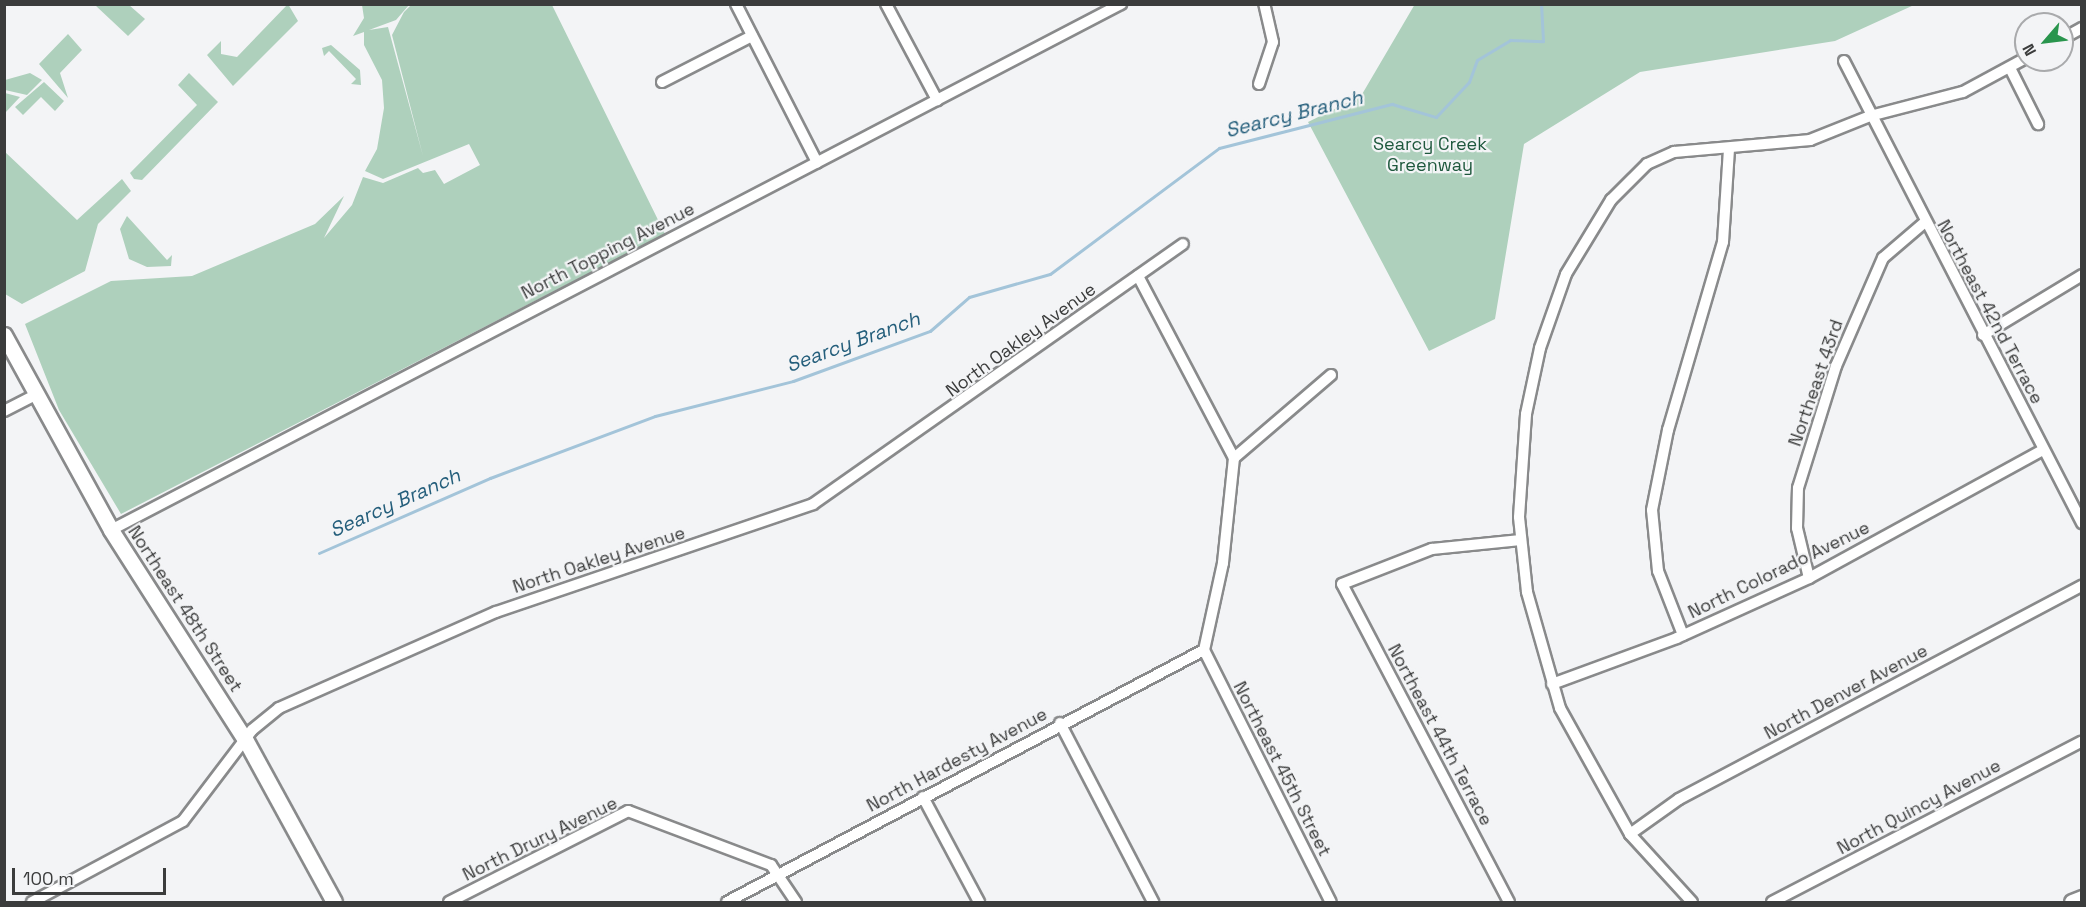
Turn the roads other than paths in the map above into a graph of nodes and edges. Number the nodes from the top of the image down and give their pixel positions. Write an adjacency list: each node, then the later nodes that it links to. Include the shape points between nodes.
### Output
1 (736, 4): 5 (street)
2 (886, 4): 11 (street)
3 (1121, 4): 11 (street, North Topping Avenue)
4 (1263, 4): 10 (street, via 1273,42)
5 (752, 36): 9 (street); 15 (street)
6 (1844, 61): 12 (street)
7 (2014, 66): 8 (street)
8 (2010, 68): 12 (street, via 1963,92); 13 (street)
9 (662, 81)
10 (1259, 84)
11 (937, 100): 15 (street, North Topping Avenue)
12 (1870, 116): 14 (street, via 1791,145); 16 (street, Northeast 42nd Terrace)
13 (2038, 124)
14 (1729, 149): 29 (street, via 1674,152 1640,168 1611,200 1575,257 1540,348 1526,414); 32 (street, via 1728,210 1703,314 1668,430 1652,510 1658,571)
15 (817, 162): 28 (street, North Topping Avenue)
16 (1925, 222): 21 (street, Northeast 42nd Terrace); 30 (street, Northeast 43rd, via 1883,258 1836,366 1798,488 1797,528)
17 (1183, 244): 19 (street, North Oakley Avenue)
18 (2082, 275): 21 (street)
19 (1138, 276): 26 (street); 36 (street, North Oakley Avenue, via 813,504 496,612 386,657 279,708)
20 (4, 335): 23 (street, Northeast 48th Street)
21 (1983, 335): 25 (street, Northeast 42nd Terrace)
22 (1330, 375): 26 (street)
23 (34, 396): 24 (street); 28 (street, Northeast 48th Street)
24 (4, 411)
25 (2043, 450): 27 (street, Northeast 42nd Terrace); 30 (street, North Colorado Avenue)
26 (1234, 458): 33 (street, via 1223,563)
27 (2082, 523)
28 (111, 530): 36 (street, Northeast 48th Street)
29 (1521, 540): 34 (street, via 1534,623); 50 (street, Northeast 44th Terrace, via 1432,549 1341,584)
30 (1809, 578): 32 (street, North Colorado Avenue)
31 (2082, 586): 39 (street, North Denver Avenue, via 1679,799)
32 (1683, 634): 34 (street, North Colorado Avenue)
33 (1204, 650): 35 (street, North Hardesty Avenue); 49 (street, Northeast 45th Street)
34 (1552, 684): 39 (street)
35 (1060, 723): 38 (street, North Hardesty Avenue); 48 (street)
36 (246, 741): 42 (street, North Oakley Avenue, via 205,799 177,825); 43 (street, Northeast 48th Street)
37 (2082, 741): 52 (street, North Quincy Avenue)
38 (923, 797): 40 (street, North Hardesty Avenue); 47 (street)
39 (1630, 834): 51 (street)
40 (778, 874): 44 (street, North Drury Avenue, via 771,865 628,811); 45 (street, North Hardesty Avenue); 46 (street)
41 (2082, 898): 53 (street)
42 (32, 903)
43 (334, 903)
44 (449, 903)
45 (727, 903)
46 (796, 903)
47 (979, 903)
48 (1153, 903)
49 (1331, 903)
50 (1509, 903)
51 (1692, 903)
52 (1772, 903)
53 (2072, 903)

